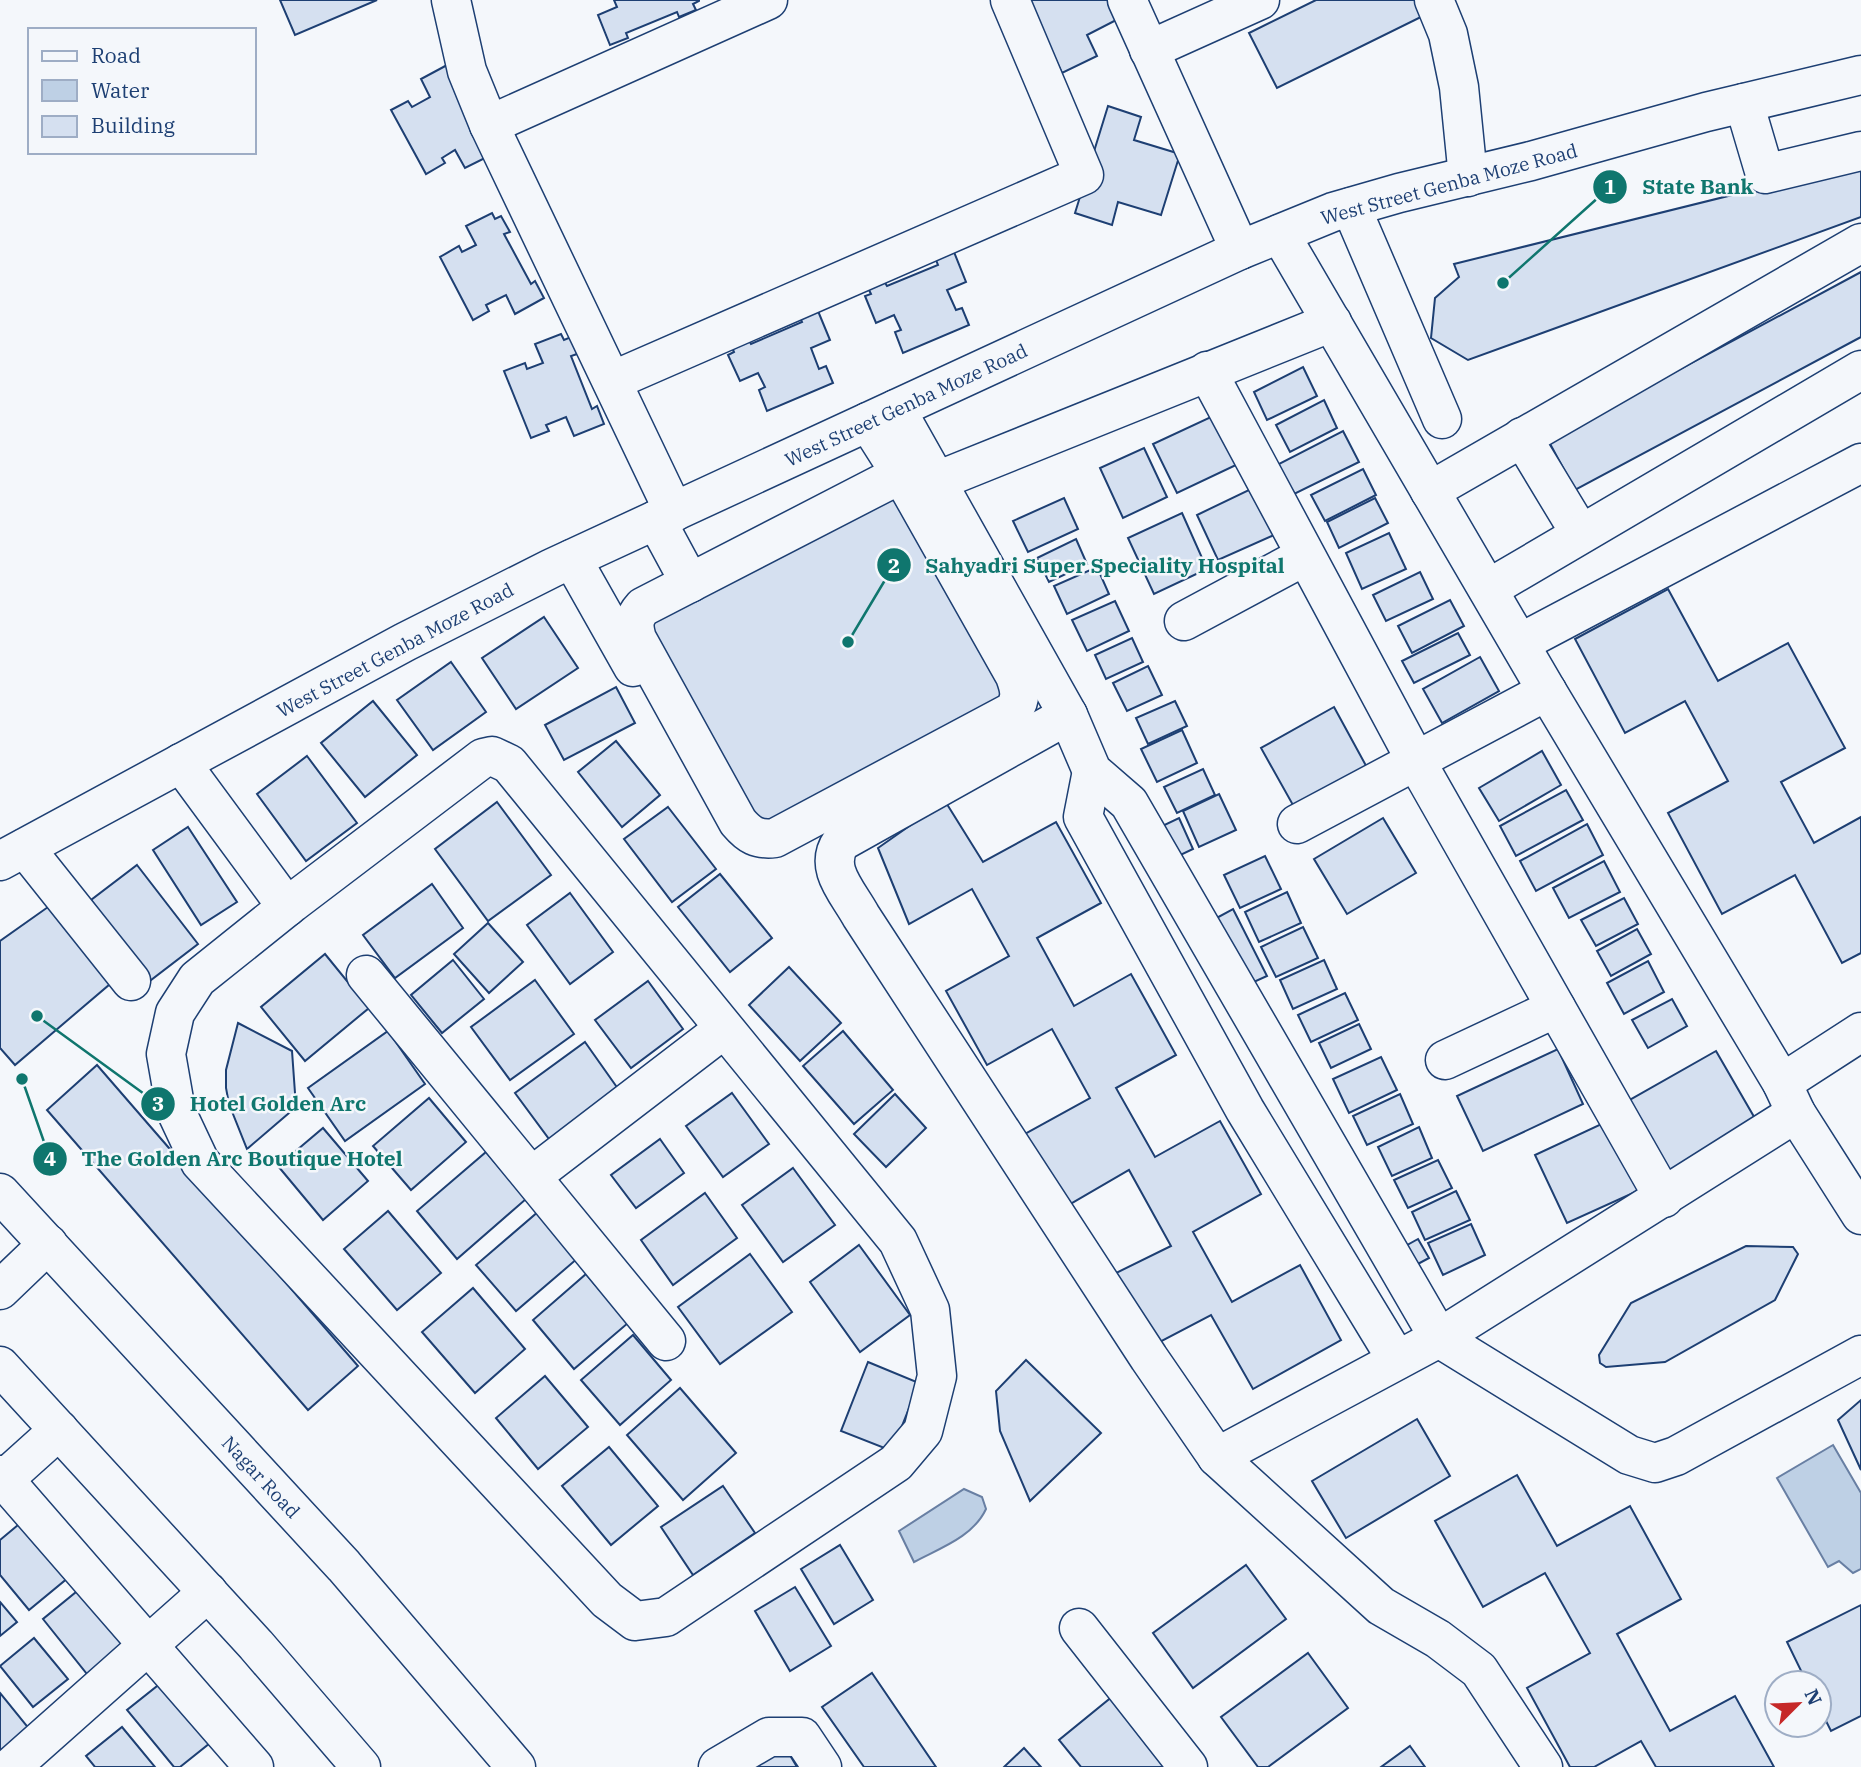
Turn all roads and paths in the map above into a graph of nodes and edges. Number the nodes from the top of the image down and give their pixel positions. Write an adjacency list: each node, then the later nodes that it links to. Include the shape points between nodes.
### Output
1 (452, 0): 11 (main road, via 467,71)
2 (768, 0): 7 (main road)
3 (1010, 0): 21 (main road, via 1084,175)
4 (1127, 0): 8 (main road)
5 (1259, 0): 8 (main road)
6 (1434, 0): 13 (main road, via 1448,34 1459,86)
7 (727, 9): 11 (main road)
8 (1149, 50): 17 (main road)
9 (1861, 75): 10 (main road, West Street Genba Moze Road)
10 (1744, 103): 12 (main road, via 1766,174); 13 (main road, West Street Genba Moze Road)
11 (489, 125): 21 (main road)
12 (1861, 150)
13 (1468, 177): 14 (main road, West Street Genba Moze Road)
14 (1351, 207): 15 (main road, West Street Genba Moze Road); 23 (main road)
15 (1280, 234): 17 (main road, West Street Genba Moze Road); 18 (main road)
16 (1861, 243): 24 (main road)
17 (1240, 250): 22 (main road, West Street Genba Moze Road)
18 (1332, 322): 20 (main road); 27 (main road)
19 (1861, 370): 29 (main road)
20 (1207, 371): 26 (main road); 30 (main road)
21 (612, 381): 28 (main road)
22 (882, 416): 26 (main road); 26 (main road); 28 (main road, West Street Genba Moze Road)
23 (1442, 419)
24 (1522, 437): 27 (main road); 29 (main road)
25 (1861, 463): 35 (main road)
26 (910, 471): 32 (main road); 32 (main road, via 1015,676 1020,700 1013,711 775,838 747,833 738,822 638,639 635,615); 37 (main road)
27 (1430, 491): 33 (main road)
28 (665, 516): 31 (main road, West Street Genba Moze Road); 32 (main road)
29 (1580, 533): 33 (main road)
30 (1305, 556): 34 (main road); 38 (main road)
31 (572, 559): 39 (main road, West Street Genba Moze Road); 42 (main road)
32 (685, 572)
33 (1488, 589): 35 (main road)
34 (1184, 621)
35 (1520, 643): 36 (main road)
36 (1547, 691): 38 (main road); 51 (main road)
37 (1068, 715): 40 (main road); 64 (main road, via 841,842 833,866)
38 (1416, 761): 41 (main road); 47 (main road)
39 (181, 763): 43 (main road, West Street Genba Moze Road); 44 (main road)
40 (1091, 771): 58 (main road, via 1129,803); 61 (main road, via 1083,817 1245,1111)
41 (1297, 824)
42 (731, 843)
43 (12, 854): 46 (main road)
44 (287, 907): 48 (main road, via 483,758 492,756 509,764); 48 (main road, via 197,979 175,1013 166,1054 176,1111 200,1162 607,1600 635,1621 666,1617 896,1463 923,1431 937,1376 930,1310 898,1241)
45 (366, 975): 52 (main road)
46 (131, 981)
47 (1556, 1008): 50 (main road); 54 (main road)
48 (724, 1029): 52 (main road)
49 (1861, 1032): 51 (main road)
50 (1444, 1060)
51 (1789, 1098): 54 (main road); 55 (main road)
52 (532, 1176): 59 (main road)
53 (0, 1193): 56 (main road, Nagar Road)
54 (1664, 1198): 58 (main road)
55 (1861, 1215)
56 (48, 1244): 57 (main road); 72 (main road, Nagar Road, via 344,1566)
57 (0, 1290)
58 (1439, 1338): 60 (main road, via 1629,1455 1655,1462 1676,1456); 61 (main road)
59 (666, 1341)
60 (1861, 1355)
61 (1397, 1360): 64 (main road)
62 (0, 1366): 63 (main road)
63 (59, 1430): 65 (main road); 66 (main road)
64 (1217, 1457): 76 (main road, via 1381,1606 1438,1639 1479,1670)
65 (1, 1480): 68 (main road)
66 (208, 1592): 68 (main road); 69 (main road)
67 (1079, 1628): 75 (main road)
68 (148, 1646): 70 (main road); 71 (main road)
69 (356, 1765)
70 (11, 1767)
71 (254, 1767)
72 (516, 1767)
73 (718, 1767): 74 (main road, via 769,1737 802,1737)
74 (822, 1767)
75 (1188, 1767)
76 (1543, 1767)

